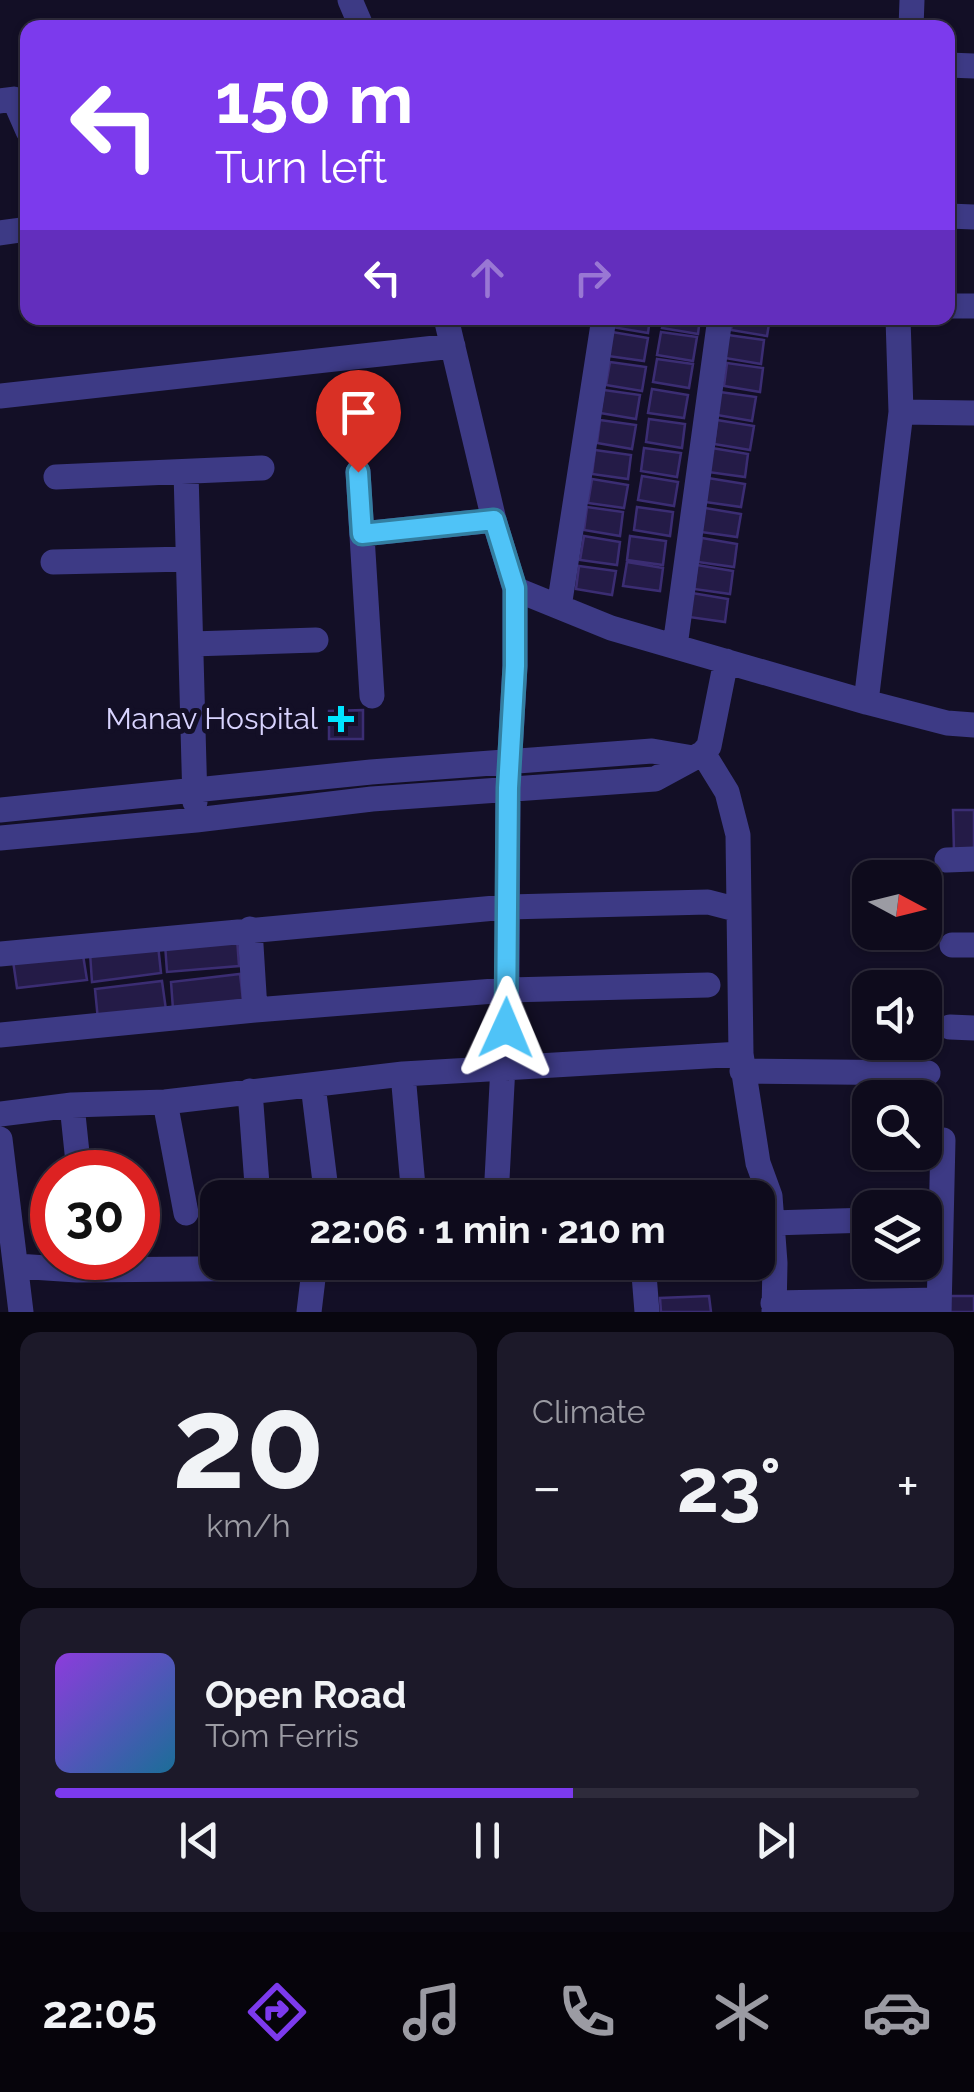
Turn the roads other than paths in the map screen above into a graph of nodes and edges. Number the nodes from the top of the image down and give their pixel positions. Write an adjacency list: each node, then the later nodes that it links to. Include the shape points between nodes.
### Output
1 (0, 101): 2 (street, via 14,99)
2 (20, 113)
3 (448, 325): 7 (street)
4 (603, 325): 20 (street)
5 (719, 325): 23 (street)
6 (898, 325): 9 (street)
7 (453, 346): 8 (street); 15 (street)
8 (0, 396)
9 (902, 412): 10 (street); 26 (street)
10 (974, 413)
11 (262, 468): 12 (street)
12 (186, 472): 14 (street); 17 (street)
13 (358, 472): 16 (street)
14 (56, 477)
15 (494, 520): 16 (street); 19 (street)
16 (362, 534): 25 (street)
17 (188, 558): 18 (street); 22 (street)
18 (52, 562)
19 (515, 588): 20 (street); 29 (street)
20 (559, 607): 23 (street)
21 (316, 640): 22 (street)
22 (191, 644): 30 (street)
23 (675, 646): 24 (street)
24 (726, 661): 26 (street); 28 (street, via 713,732)
25 (372, 696)
26 (866, 702): 27 (street)
27 (974, 725)
28 (698, 756): 29 (street, via 656,778); 37 (street, via 727,792 736,820)
29 (508, 776): 30 (street, via 370,772); 32 (street); 36 (street)
30 (195, 789): 31 (street); 32 (street)
31 (0, 810)
32 (196, 820): 33 (street)
33 (0, 838)
34 (974, 859): 35 (street)
35 (946, 860)
36 (506, 907): 37 (street, via 708,902); 38 (street); 41 (street)
37 (739, 910): 44 (street)
38 (250, 929): 39 (street); 42 (street)
39 (0, 954)
40 (708, 984): 41 (street)
41 (507, 990): 42 (street); 45 (street)
42 (255, 1010): 43 (street)
43 (0, 1036)
44 (742, 1063): 45 (street); 46 (street); 60 (street)
45 (504, 1066): 47 (street); 59 (street)
46 (928, 1073)
47 (403, 1074): 48 (street); 58 (street)
48 (314, 1084): 49 (street); 57 (street)
49 (250, 1091): 50 (street); 56 (street)
50 (165, 1102): 51 (street); 62 (street)
51 (72, 1105): 52 (street); 55 (street)
52 (0, 1114)
53 (0, 1139): 65 (street)
54 (943, 1140): 61 (street)
55 (77, 1150)
56 (257, 1180)
57 (326, 1180)
58 (412, 1180)
59 (497, 1180)
60 (764, 1180)
61 (937, 1190)
62 (186, 1213)
63 (852, 1221): 64 (street)
64 (775, 1223)
65 (16, 1266): 66 (street); 73 (street)
66 (200, 1267)
67 (313, 1280): 74 (street)
68 (644, 1280): 75 (street)
69 (775, 1280): 72 (street)
70 (937, 1280): 71 (street)
71 (939, 1306): 72 (street)
72 (774, 1308)
73 (22, 1312)
74 (310, 1312)
75 (647, 1312)

